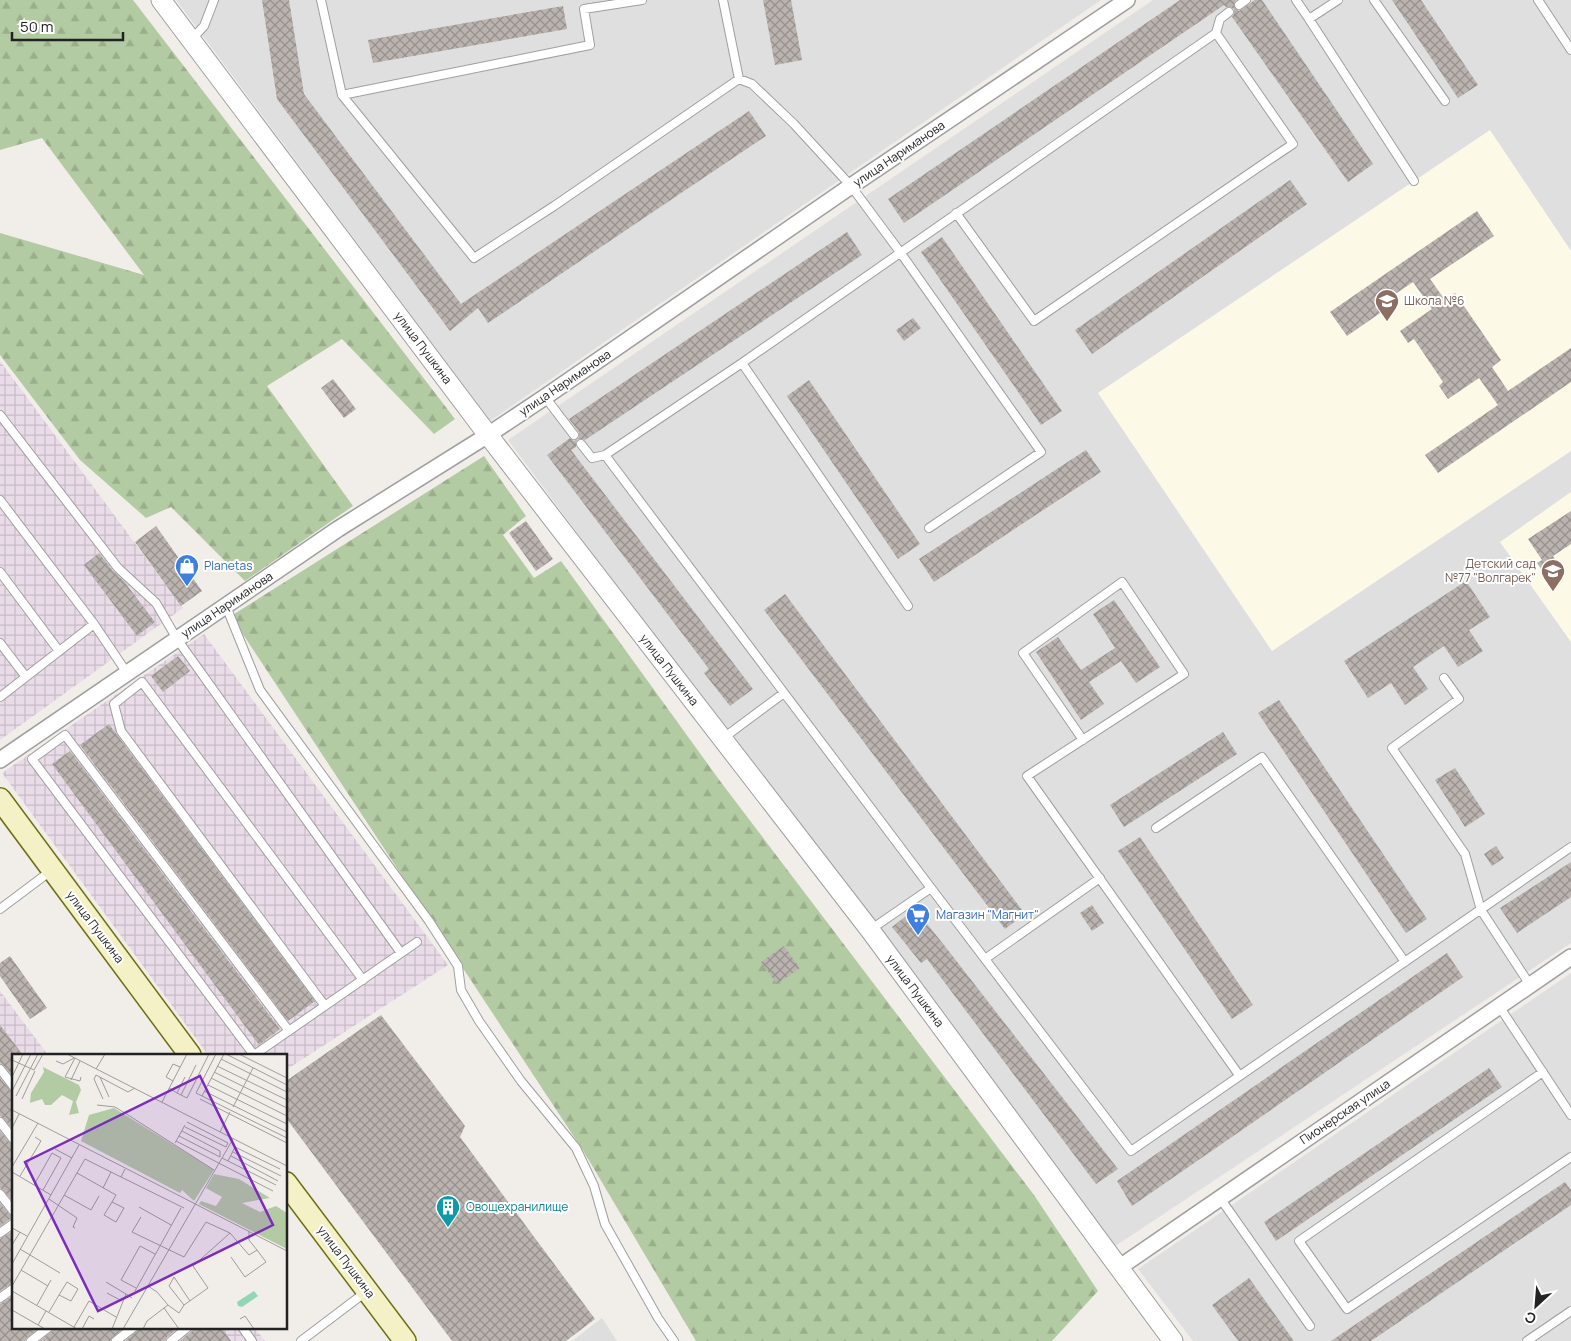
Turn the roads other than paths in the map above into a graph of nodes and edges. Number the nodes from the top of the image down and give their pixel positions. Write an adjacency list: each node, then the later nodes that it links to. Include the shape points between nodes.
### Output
1 (161, 0): 14 (street, улица Пушкина)
2 (214, 0): 14 (lane, via 204,26)
3 (321, 0): 17 (lane)
4 (642, 0): 17 (lane, via 584,9 590,45)
5 (723, 0): 16 (lane)
6 (1296, 0): 12 (lane)
7 (1338, 0): 12 (lane)
8 (1374, 0): 18 (lane)
9 (1538, 0): 15 (lane)
10 (1123, 1): 20 (street, улица Нариманова)
11 (1229, 12): 13 (lane, via 1220,19)
12 (1309, 19): 19 (lane)
13 (1216, 33): 21 (lane); 21 (lane, via 1293,144 1034,321)
14 (191, 40): 26 (street, улица Пушкина)
15 (1571, 50)
16 (738, 79): 17 (lane, via 474,258); 20 (lane, via 752,84)
17 (342, 95)
18 (1445, 100)
19 (1414, 181)
20 (851, 186): 22 (lane); 24 (street, улица Нариманова)
21 (956, 213): 22 (lane)
22 (900, 252): 23 (lane); 31 (lane, via 1041,452)
23 (742, 363): 29 (lane); 34 (lane)
24 (545, 397): 26 (street, улица Нариманова); 27 (lane)
25 (0, 415): 36 (lane, via 118,568 156,603)
26 (488, 435): 33 (street, улица Нариманова, via 338,529); 46 (street, улица Пушкина)
27 (574, 435)
28 (581, 444): 29 (lane, via 592,458)
29 (605, 455): 43 (lane)
30 (0, 500): 35 (lane)
31 (929, 528)
32 (0, 572): 38 (lane)
33 (226, 606): 36 (street, улица Нариманова); 101 (lane, via 260,690 430,921 458,966 461,990 479,1020 521,1081 576,1148 594,1186 605,1224)
34 (908, 606)
35 (94, 624): 38 (lane); 39 (lane)
36 (177, 639): 39 (street, улица Нариманова); 59 (lane)
37 (0, 643): 40 (lane)
38 (59, 651): 40 (lane)
39 (127, 673): 42 (street, улица Нариманова)
40 (26, 677): 44 (lane)
41 (1444, 678): 56 (lane, via 1459,700 1392,748 1464,854)
42 (104, 689): 45 (lane); 48 (street, улица Нариманова)
43 (784, 693): 46 (lane); 54 (lane)
44 (0, 697)
45 (114, 704): 63 (lane, via 142,682); 65 (lane, via 121,731)
46 (722, 739): 57 (street, улица Пушкина)
47 (1083, 740): 47 (lane, via 1184,674 1122,582 1023,653); 53 (lane, via 1027,776)
48 (0, 760)
49 (0, 799): 52 (main road, улица Пушкина)
50 (1156, 828): 62 (lane, via 1262,757)
51 (1571, 846): 56 (lane)
52 (52, 870): 55 (lane); 68 (main road, улица Пушкина)
53 (1100, 878): 61 (lane); 73 (lane)
54 (931, 888): 57 (lane); 61 (lane)
55 (0, 908)
56 (1481, 910): 62 (lane); 64 (lane)
57 (870, 930): 85 (street, улица Пушкина)
58 (417, 942): 59 (lane)
59 (402, 953): 63 (lane)
60 (1571, 957): 64 (street, Пионерская улица)
61 (984, 959): 73 (lane, via 1131,1151)
62 (1405, 962): 73 (lane)
63 (363, 980): 65 (lane)
64 (1530, 985): 66 (street, Пионерская улица)
65 (325, 1006): 67 (lane)
66 (1499, 1006): 72 (lane); 81 (street, Пионерская улица)
67 (289, 1031): 69 (lane, via 65,735 32,759); 70 (lane)
68 (189, 1054)
69 (253, 1054)
70 (255, 1054)
71 (0, 1069): 74 (lane)
72 (1543, 1072): 75 (lane); 78 (lane, via 1299,1240 1347,1309)
73 (1239, 1075)
74 (12, 1084)
75 (1571, 1115)
76 (0, 1122): 77 (lane)
77 (12, 1137)
78 (1571, 1157)
79 (288, 1186): 87 (main road, улица Пушкина)
80 (0, 1194): 82 (lane)
81 (1220, 1198): 85 (street, Пионерская улица); 90 (lane)
82 (12, 1209)
83 (12, 1224): 84 (lane)
84 (0, 1233)
85 (1120, 1267): 102 (street, улица Пушкина)
86 (12, 1289): 88 (lane)
87 (367, 1291): 99 (lane); 100 (main road, улица Пушкина)
88 (0, 1298)
89 (1571, 1311): 103 (lane)
90 (1310, 1326)
91 (48, 1328): 95 (lane)
92 (133, 1328): 96 (lane)
93 (187, 1328): 97 (lane)
94 (243, 1328): 98 (lane)
95 (31, 1341)
96 (116, 1341)
97 (171, 1341)
98 (252, 1341)
99 (301, 1341)
100 (406, 1341)
101 (674, 1341)
102 (1173, 1341)
103 (1527, 1341)

